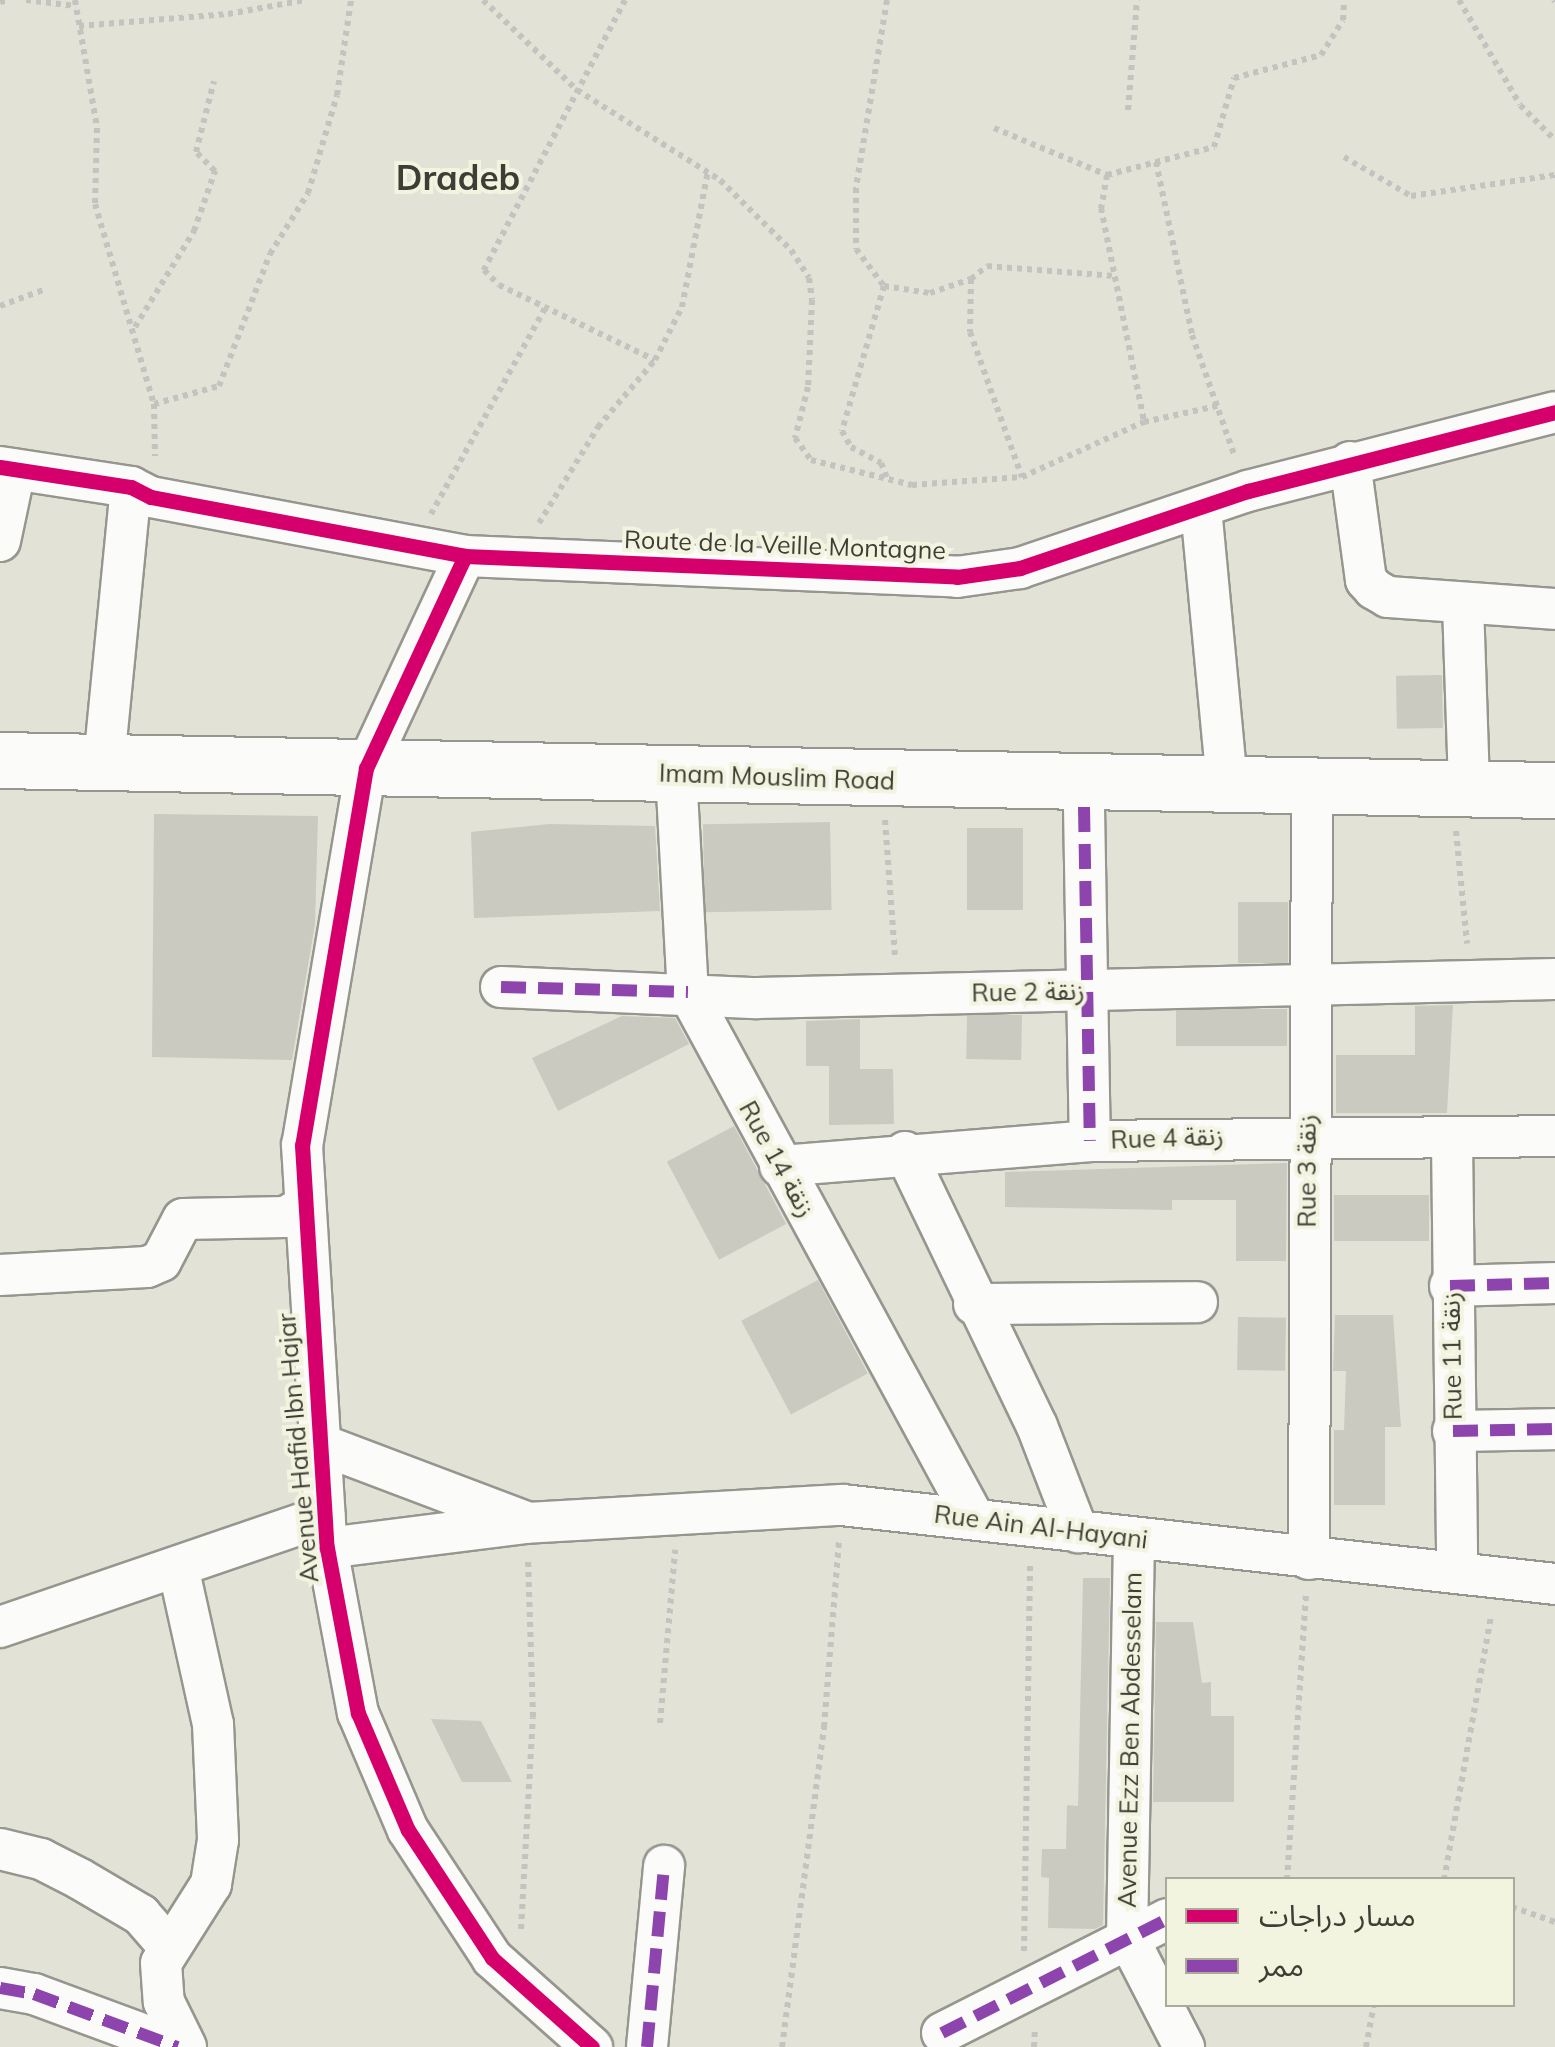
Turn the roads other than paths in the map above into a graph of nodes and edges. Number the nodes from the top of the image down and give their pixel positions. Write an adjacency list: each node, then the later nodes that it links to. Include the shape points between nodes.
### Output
1 (1555, 412): 2 (street, Route de la Veille Montagne)
2 (1350, 462): 5 (street, Route de la Veille Montagne); 8 (street, via 1366,580 1388,597)
3 (7, 468): 4 (street, Route de la Veille Montagne); 6 (street)
4 (141, 492): 7 (street, Route de la Veille Montagne); 11 (street)
5 (1201, 508): 7 (street, Route de la Veille Montagne, via 1020,568 957,577); 14 (street)
6 (0, 541)
7 (465, 556): 12 (street, Avenue Hafid Ibn Hajar)
8 (1463, 604): 9 (street); 17 (street)
9 (1555, 609)
10 (0, 760): 11 (main road, Imam Mouslim Road)
11 (104, 762): 12 (main road, Imam Mouslim Road)
12 (366, 768): 13 (main road, Imam Mouslim Road); 30 (street, Avenue Hafid Ibn Hajar, via 302,1145)
13 (676, 773): 14 (main road, Imam Mouslim Road); 23 (street, Rue 14 زنقة)
14 (1227, 783): 15 (main road, Imam Mouslim Road)
15 (1312, 783): 17 (main road, Imam Mouslim Road); 20 (street, Rue 3 زنقة)
16 (1555, 790): 17 (main road, Imam Mouslim Road)
17 (1462, 802)
18 (1084, 807): 22 (street)
19 (1555, 979): 20 (street, Rue 2 زنقة)
20 (1309, 986): 22 (street, Rue 2 زنقة); 24 (street, Rue 3 زنقة)
21 (501, 987): 23 (street, Rue 2 زنقة)
22 (1090, 991): 23 (street, Rue 2 زنقة, via 757,998); 27 (street)
23 (688, 992): 29 (street, Rue 14 زنقة)
24 (1306, 1134): 26 (street, Rue 4 زنقة); 27 (street, Rue 4 زنقة); 44 (street, Rue 3 زنقة)
25 (1555, 1136): 26 (street, Rue 4 زنقة)
26 (1452, 1140): 33 (street, Rue 11 زنقة)
27 (1090, 1141): 28 (street, Rue 4 زنقة)
28 (905, 1152): 29 (street, Rue 4 زنقة); 35 (street)
29 (780, 1166): 39 (street, Rue 14 زنقة)
30 (301, 1208): 31 (street, via 286,1217 183,1218 160,1260 147,1267); 38 (street, Avenue Hafid Ibn Hajar)
31 (0, 1275)
32 (1555, 1283): 33 (street)
33 (1450, 1286): 37 (street, Rue 11 زنقة)
34 (1197, 1302): 35 (street)
35 (974, 1304): 42 (street, via 1036,1426)
36 (1555, 1428): 37 (street)
37 (1453, 1431): 46 (street, Rue 11 زنقة)
38 (324, 1446): 40 (street, Rue Ain Al-Hayani); 41 (street, Avenue Hafid Ibn Hajar)
39 (974, 1518): 40 (street, Rue Ain Al-Hayani, via 842,1505); 42 (street, Rue Ain Al-Hayani)
40 (526, 1523): 41 (street, Rue Ain Al-Hayani)
41 (326, 1532): 45 (street, Rue Ain Al-Hayani); 58 (street, Avenue Hafid Ibn Hajar, via 358,1712 374,1756 443,1889 516,1985)
42 (1078, 1532): 43 (street, Rue Ain Al-Hayani)
43 (1134, 1538): 44 (street, Rue Ain Al-Hayani); 52 (street, Avenue Ezz Ben Abdesselam)
44 (1309, 1559): 46 (street, Rue Ain Al-Hayani)
45 (180, 1571): 48 (street, Rue Ain Al-Hayani); 53 (street, via 213,1724 218,1864)
46 (1457, 1573): 47 (street, Rue Ain Al-Hayani)
47 (1555, 1584)
48 (0, 1627)
49 (0, 1848): 53 (street, via 80,1879 141,1915)
50 (664, 1866): 59 (street)
51 (1165, 1920): 52 (street)
52 (1127, 1936): 55 (street); 60 (street, Avenue Ezz Ben Abdesselam)
53 (167, 1945): 57 (street, via 161,1990)
54 (0, 1988): 56 (street, via 34,1994)
55 (942, 2033)
56 (177, 2047)
57 (186, 2047)
58 (592, 2047)
59 (647, 2047)
60 (1184, 2047)

